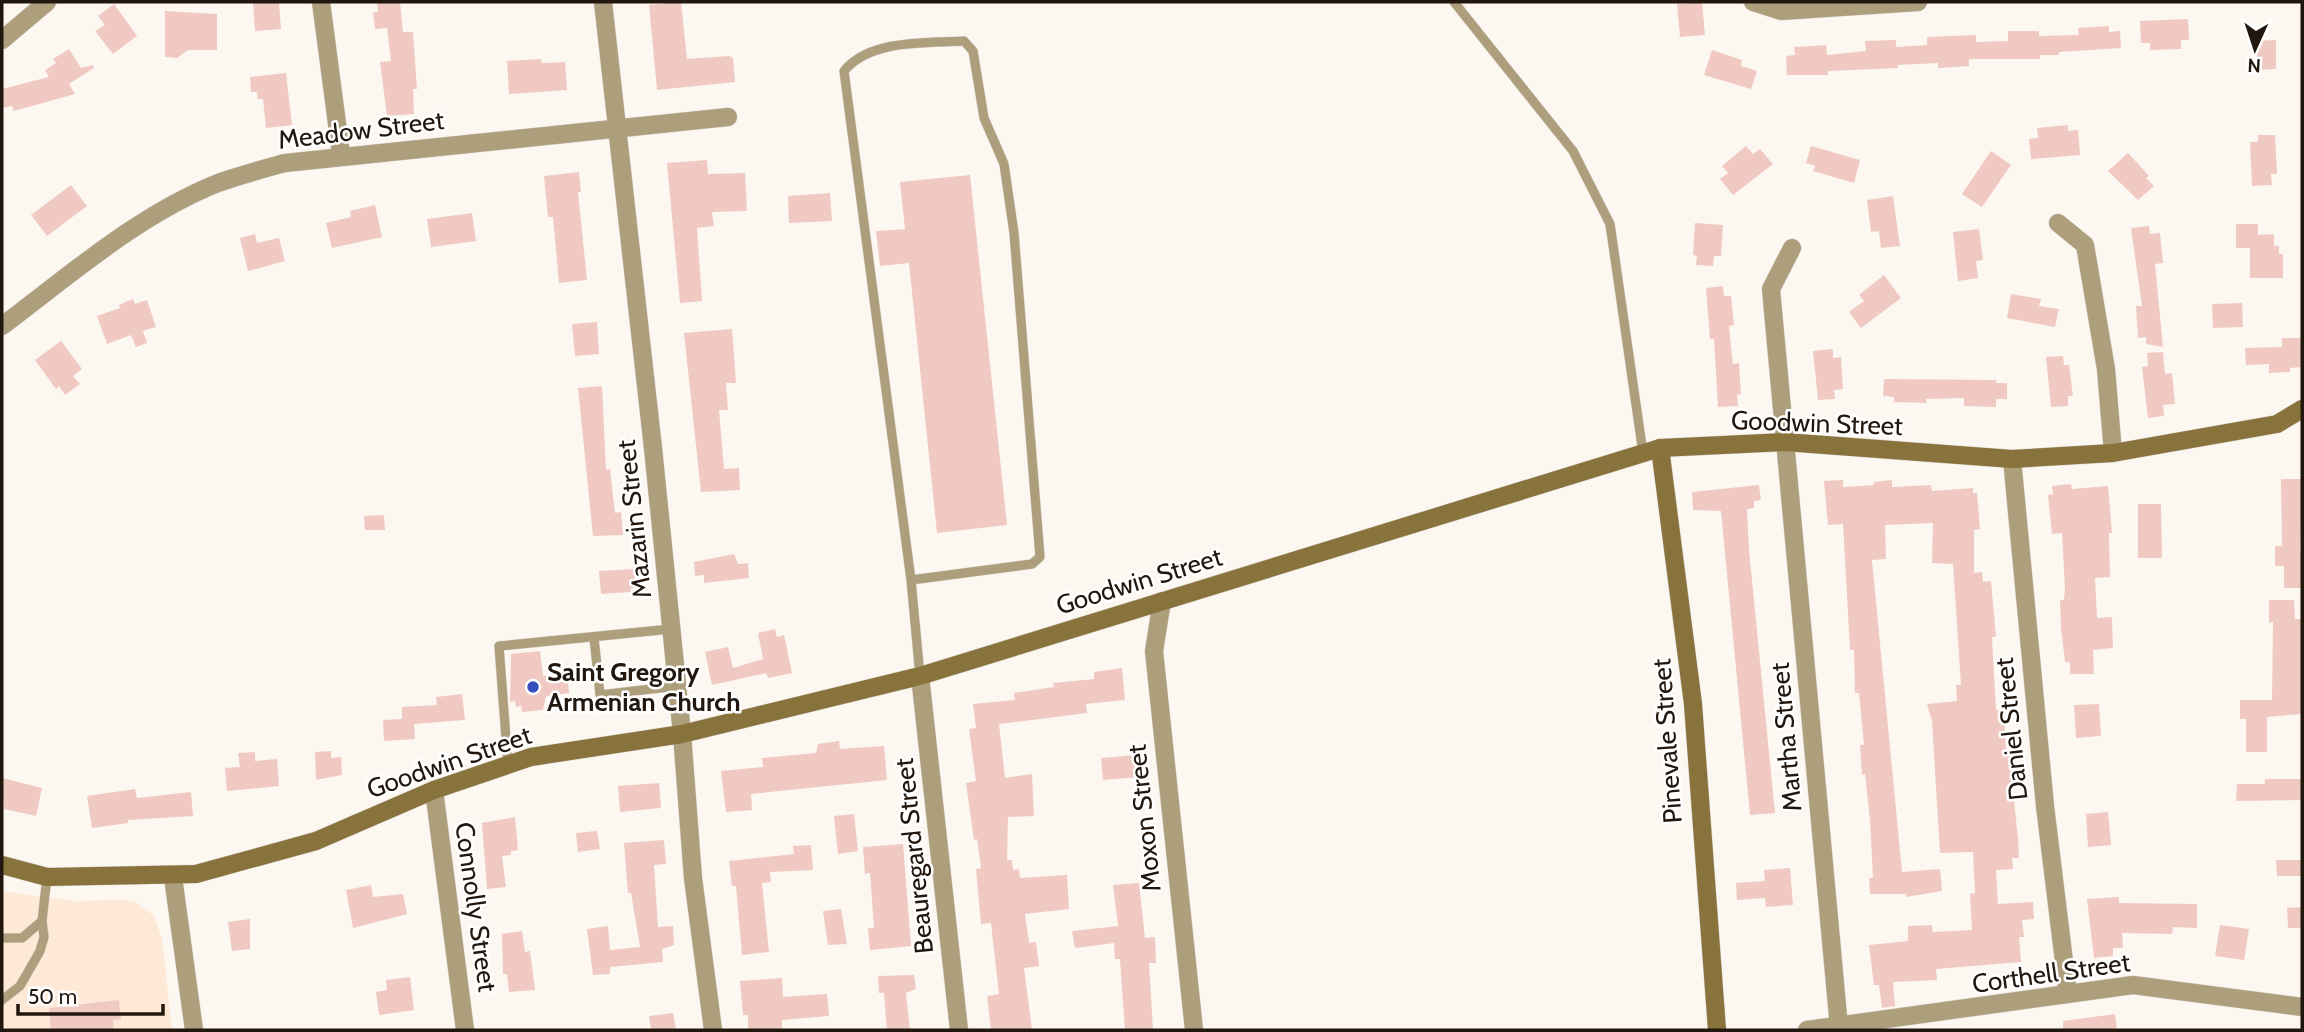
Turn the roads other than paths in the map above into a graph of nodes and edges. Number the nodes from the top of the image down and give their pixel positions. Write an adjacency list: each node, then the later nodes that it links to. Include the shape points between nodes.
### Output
1 (47, 2): 7 (street)
2 (321, 2): 10 (street)
3 (603, 2): 9 (street, Mazarin Street)
4 (1454, 2): 16 (lane, via 1573,150 1609,224)
5 (1754, 2): 6 (street, via 1782,11)
6 (1918, 2)
7 (2, 40)
8 (728, 117): 9 (street, Meadow Street)
9 (617, 128): 10 (street, Meadow Street); 21 (street, Mazarin Street)
10 (341, 155): 13 (street, Meadow Street, via 266,168 218,183 177,203 59,281)
11 (2058, 223): 17 (street, via 2085,245 2102,343)
12 (1792, 248): 15 (street, Martha Street, via 1771,289)
13 (2, 326)
14 (2302, 409): 17 (main road, Goodwin Street, via 2277,424)
15 (1785, 442): 16 (main road, Goodwin Street); 18 (main road, Goodwin Street); 36 (street, Martha Street)
16 (1652, 451): 20 (main road, Goodwin Street); 42 (main road, Pinevale Street, via 1693,704)
17 (2113, 453): 18 (main road, Goodwin Street)
18 (2012, 459): 33 (street, Daniel Street)
19 (911, 580): 19 (lane, via 844,71 853,60 877,50 964,41 973,51 984,118 1004,164 1014,233 1040,558 1032,564); 23 (lane)
20 (1162, 601): 23 (main road, Goodwin Street); 41 (street, Moxon Street, via 1154,651)
21 (671, 629): 22 (lane); 24 (street, Mazarin Street)
22 (594, 638): 24 (lane, via 600,695); 26 (lane, via 499,646)
23 (920, 676): 25 (main road, Goodwin Street); 40 (street, Beauregard Street)
24 (677, 686): 25 (street, Mazarin Street)
25 (682, 734): 26 (main road, Goodwin Street, via 531,757); 39 (street, Mazarin Street, via 693,878)
26 (509, 765): 27 (main road, Goodwin Street)
27 (434, 790): 30 (main road, Goodwin Street, via 316,841); 38 (street, Connolly Street)
28 (2, 865): 29 (main road, Goodwin Street)
29 (47, 877): 30 (main road, Goodwin Street); 31 (lane)
30 (173, 877): 37 (street)
31 (42, 921): 32 (lane, via 22,938); 34 (lane, via 40,951 20,986)
32 (2, 938)
33 (2067, 994): 35 (street, Corthell Street, via 2133,985); 36 (street, Corthell Street)
34 (2, 1000)
35 (2302, 1007)
36 (1839, 1027): 43 (street, Corthell Street)
37 (194, 1030)
38 (466, 1030)
39 (713, 1030)
40 (960, 1030)
41 (1194, 1030)
42 (1717, 1030)
43 (1807, 1030)

